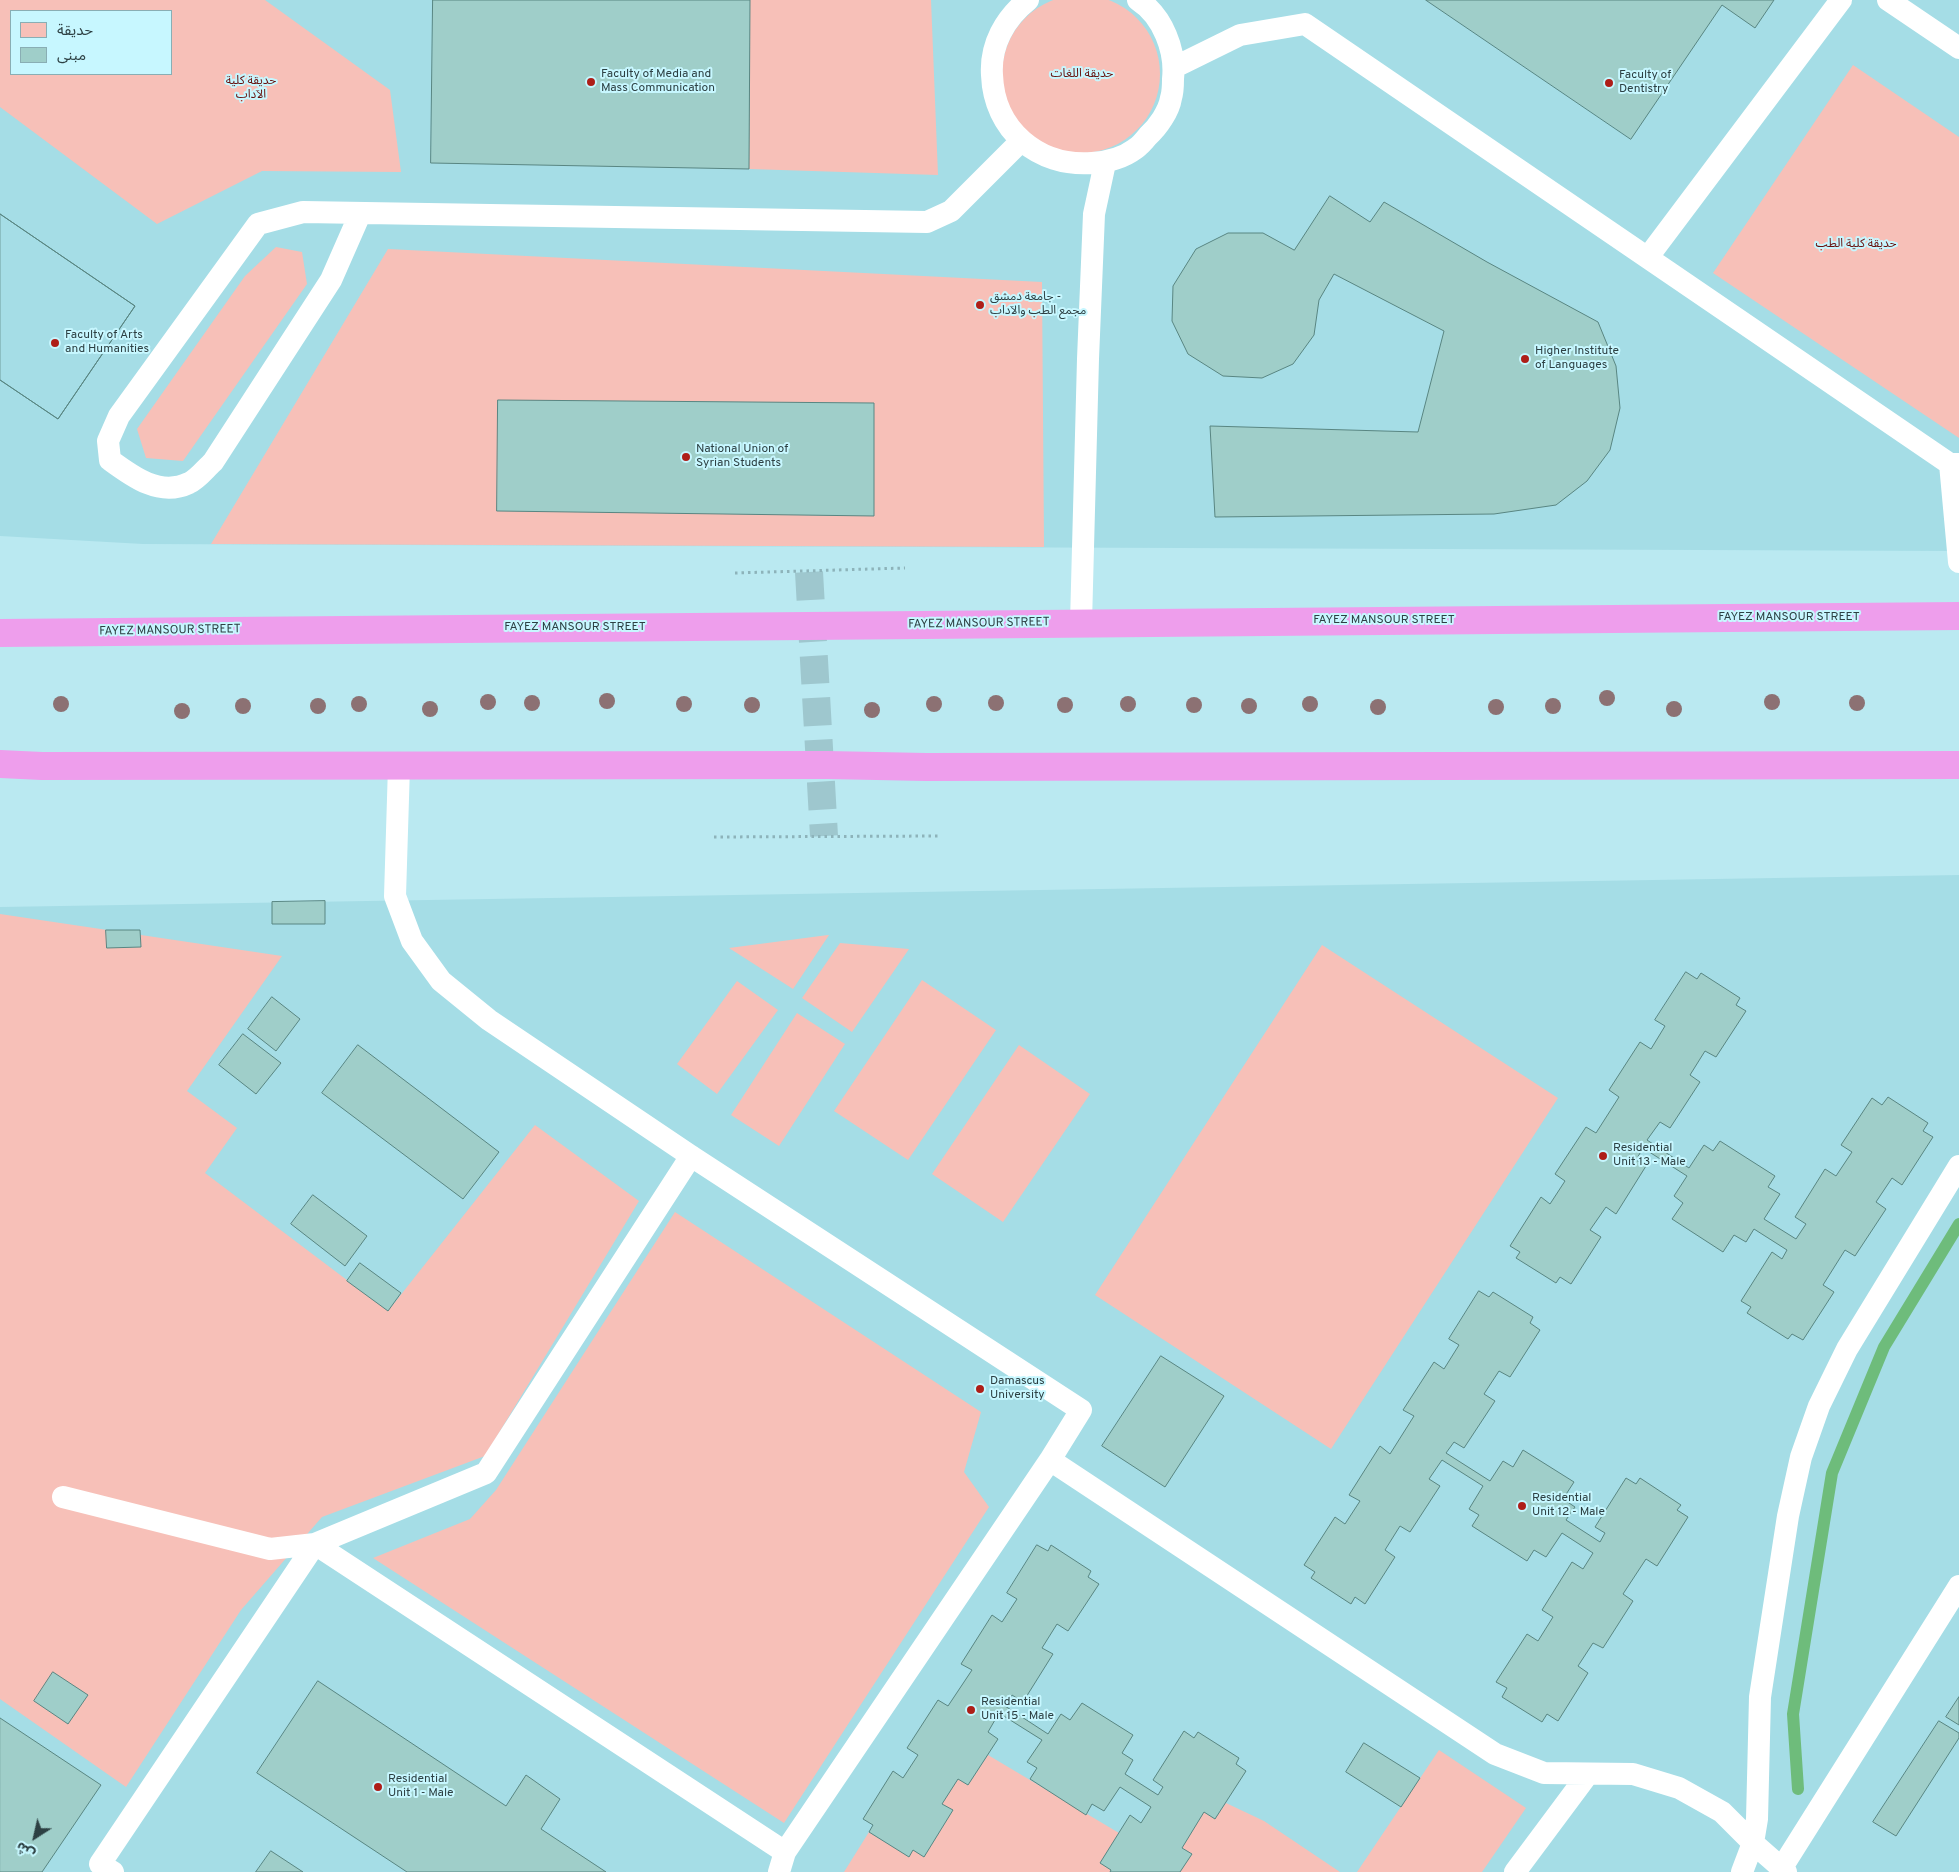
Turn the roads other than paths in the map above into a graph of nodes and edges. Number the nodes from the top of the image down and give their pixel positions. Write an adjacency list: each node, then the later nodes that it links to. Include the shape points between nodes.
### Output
1 (1028, 0): 7 (lane, via 1014,10 999,35 991,62 992,91 1002,118)
2 (1841, 0): 10 (lane)
3 (1888, 0): 5 (lane)
4 (1140, 1): 6 (lane, via 1158,20 1170,43)
5 (1959, 48)
6 (1174, 68): 8 (lane, via 1171,100 1157,128 1134,150); 10 (lane, via 1240,34 1305,24)
7 (1021, 141): 8 (lane, via 1046,158 1075,165); 9 (lane, via 951,210 927,222)
8 (1104, 162): 14 (lane, via 1094,214)
9 (360, 214): 9 (lane, via 303,212 258,224 119,416 108,441 110,460 134,477 165,489 190,483 213,462 331,280)
10 (1648, 257): 11 (lane)
11 (1955, 464): 12 (lane)
12 (1959, 562)
13 (1959, 616): 14 (highway, FAYEZ MANSOUR STREET)
14 (1081, 623): 15 (highway, FAYEZ MANSOUR STREET)
15 (3, 632)
16 (0, 764): 18 (highway)
17 (1959, 765): 19 (highway)
18 (42, 766): 19 (highway); 20 (highway)
19 (399, 766): 21 (lane, via 395,896 412,941 441,981 488,1020)
20 (0, 778)
21 (691, 1156): 23 (lane, via 1081,1410); 25 (lane, via 486,1473)
22 (1959, 1166): 28 (lane, via 1847,1349 1819,1406 1801,1457 1788,1516 1760,1697 1757,1819)
23 (1050, 1460): 27 (lane, via 1495,1754 1544,1773); 29 (lane)
24 (63, 1497): 25 (lane, via 270,1549)
25 (315, 1544): 29 (lane); 31 (lane, via 100,1864)
26 (1959, 1586): 30 (lane)
27 (1588, 1774): 28 (lane, via 1633,1774 1679,1788 1722,1812); 32 (lane)
28 (1753, 1843): 30 (lane); 33 (lane)
29 (782, 1862)
30 (1783, 1870)
31 (113, 1872)
32 (1516, 1872)
33 (1742, 1872)

